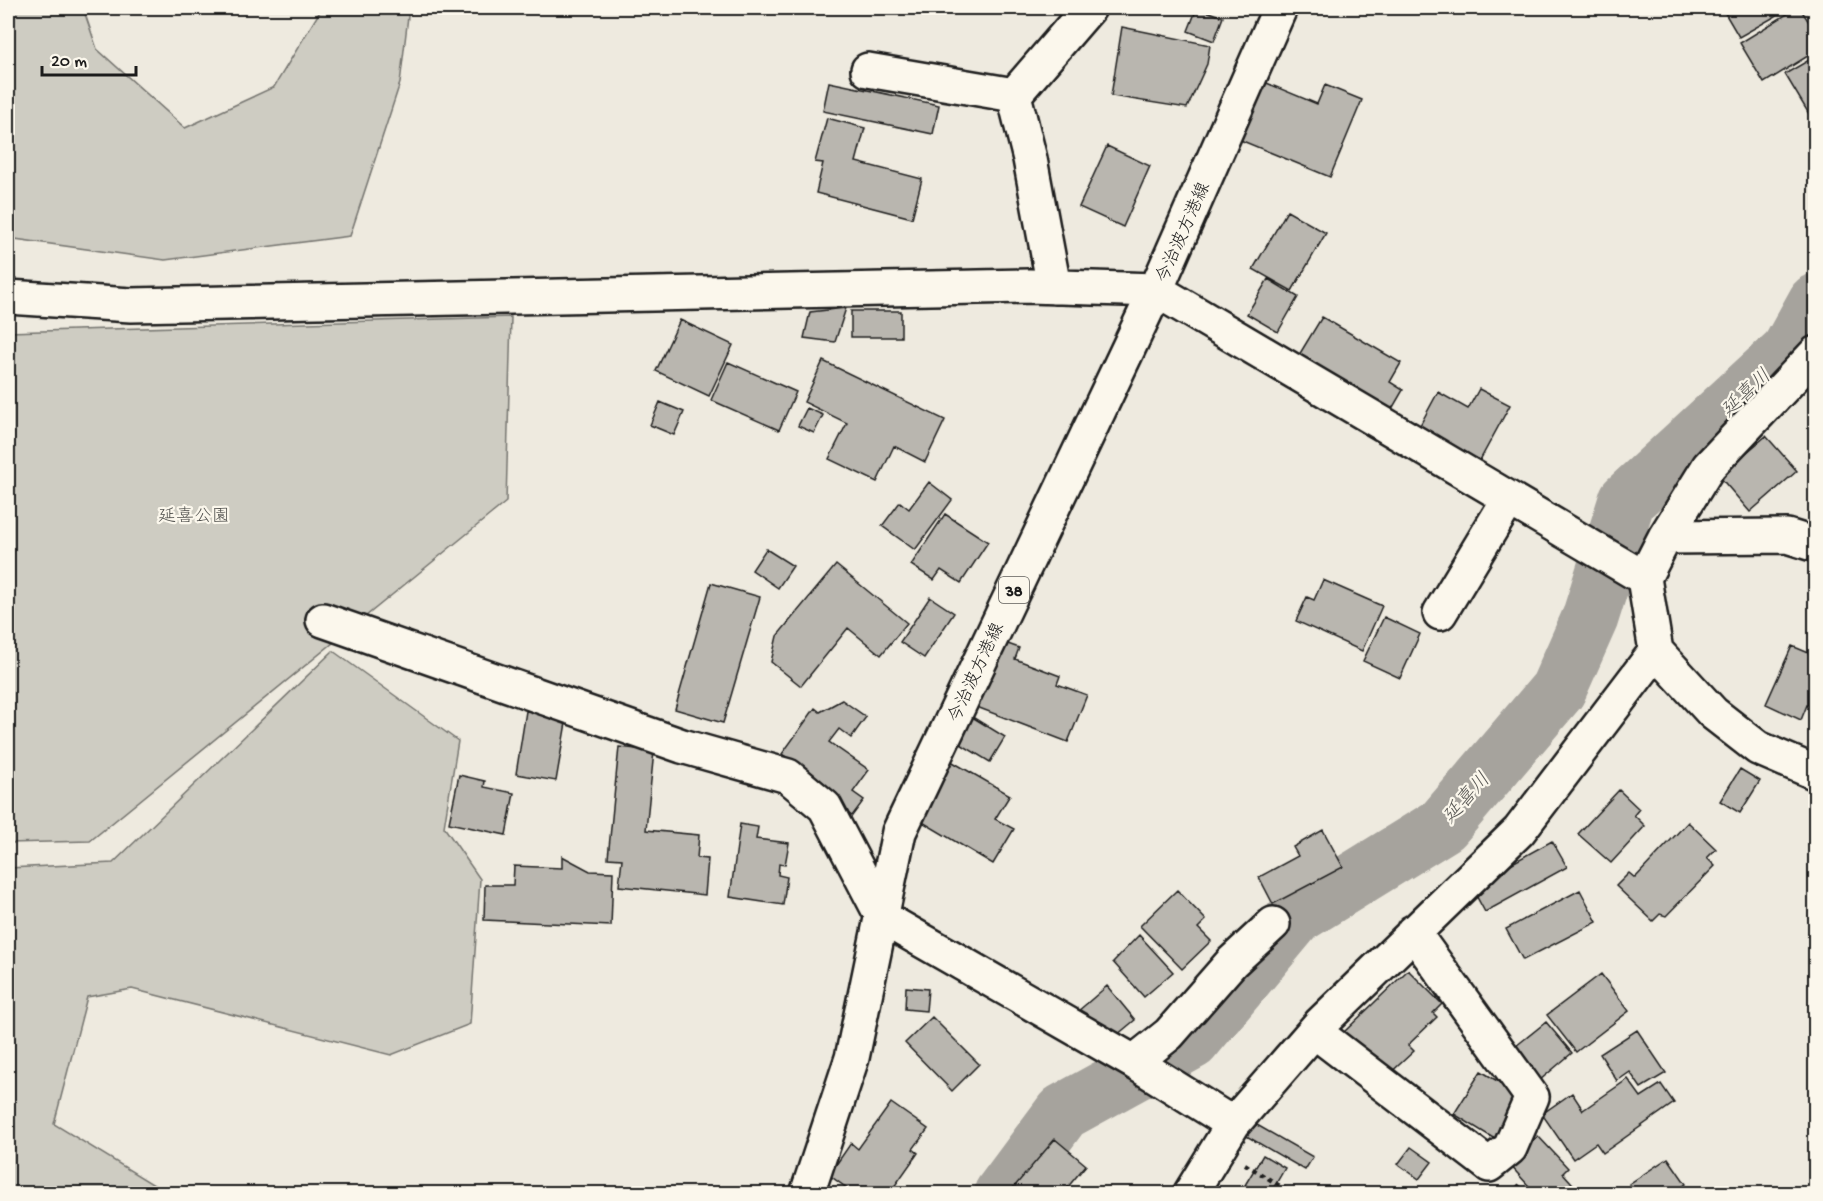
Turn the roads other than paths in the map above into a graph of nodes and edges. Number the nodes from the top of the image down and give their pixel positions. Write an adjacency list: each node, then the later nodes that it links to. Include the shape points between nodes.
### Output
1 (1089, 8): 4 (street)
2 (1280, 8): 6 (street, 今治波方港線 / 38)
3 (868, 70): 4 (street)
4 (1014, 95): 5 (street)
5 (1054, 287): 6 (street); 7 (street, via 131,305)
6 (1156, 290): 9 (street); 17 (street, 今治波方港線 / 38, via 899,832)
7 (8, 297)
8 (1815, 353): 10 (street, via 1709,466)
9 (1509, 499): 12 (street); 13 (street)
10 (1665, 537): 11 (street, via 1787,536); 12 (street)
11 (1815, 545)
12 (1644, 578): 15 (street)
13 (1440, 613)
14 (323, 620): 17 (street, via 682,746 788,776 825,807)
15 (1656, 651): 16 (street, via 1713,713 1758,748); 19 (street, via 1519,831)
16 (1815, 773)
17 (883, 918): 21 (street); 23 (street, 今治波方港線 / 38, via 852,1058)
18 (1273, 924): 21 (street, via 1232,962 1169,1034)
19 (1413, 932): 20 (street); 20 (street, via 1532,1097 1510,1148 1489,1165)
20 (1314, 1031): 22 (street)
21 (1134, 1062): 22 (street)
22 (1225, 1136): 24 (street)
23 (807, 1194)
24 (1190, 1194)

